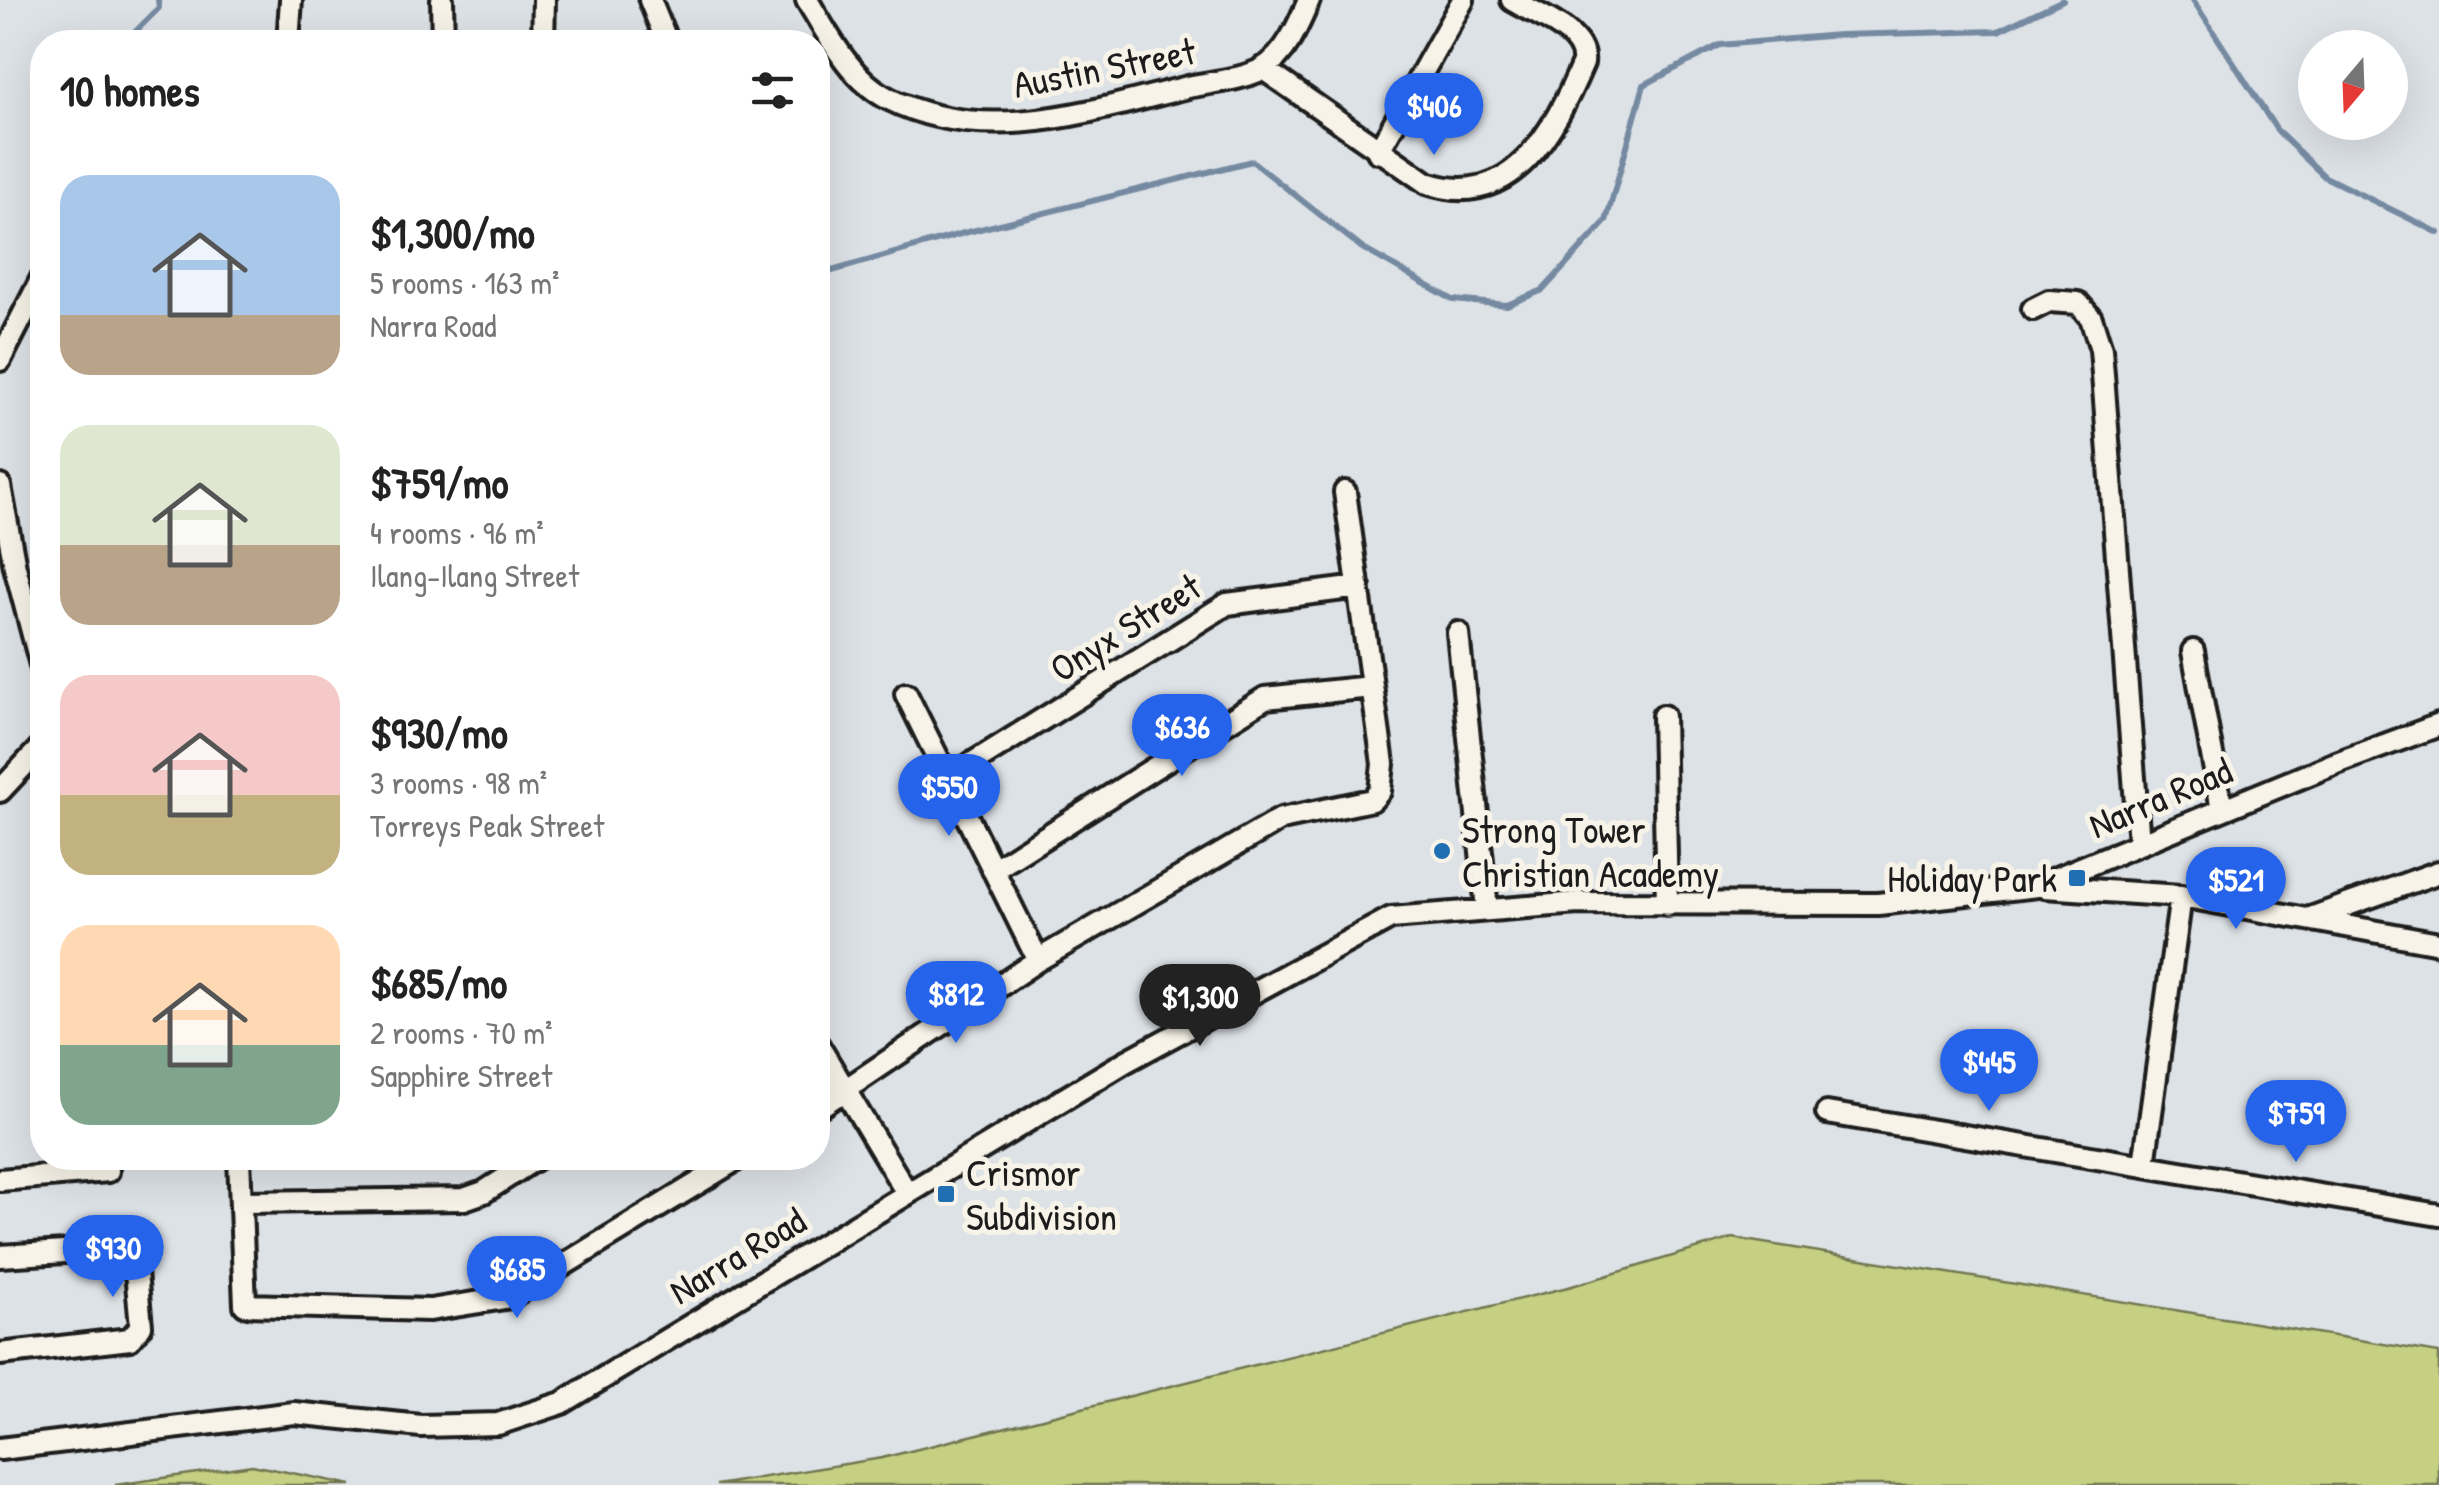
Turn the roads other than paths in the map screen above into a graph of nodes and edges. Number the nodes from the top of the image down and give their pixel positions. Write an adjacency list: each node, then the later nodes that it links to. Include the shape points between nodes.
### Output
1 (291, 0): 9 (street)
2 (442, 0): 10 (street)
3 (544, 0): 11 (street)
4 (650, 0): 12 (street)
5 (807, 0): 13 (street, Austin Street)
6 (1309, 0): 15 (street, via 1290,40)
7 (1463, 0): 16 (street)
8 (1512, 0): 16 (street, via 1577,39 1584,52 1530,156 1497,182 1452,192)
9 (289, 30)
10 (443, 30)
11 (543, 30)
12 (663, 30)
13 (826, 30)
14 (830, 36): 15 (street, Austin Street, via 849,66 886,98 932,116 989,124 1054,121)
15 (1262, 68): 16 (street)
16 (1378, 152)
17 (30, 301): 19 (street)
18 (2033, 309): 35 (street, via 2049,301 2078,303 2101,349)
19 (0, 360)
20 (0, 486): 22 (street)
21 (1345, 492): 23 (street)
22 (7, 572): 25 (street)
23 (1358, 587): 27 (street); 32 (street, Onyx Street, via 1227,604)
24 (1458, 633): 41 (street)
25 (30, 636)
26 (2193, 651): 34 (street)
27 (1371, 687): 36 (street, via 1265,698); 44 (street, via 1384,776 1372,800 1281,819)
28 (906, 694): 32 (street)
29 (1663, 716): 40 (street)
30 (2439, 726): 34 (street, Narra Road)
31 (30, 759): 33 (street)
32 (948, 779): 36 (street)
33 (0, 791)
34 (2222, 809): 35 (street, Narra Road)
35 (2139, 844): 38 (street, Narra Road)
36 (993, 870): 44 (street)
37 (2439, 872): 42 (street)
38 (2037, 886): 39 (street); 40 (street, Narra Road, via 1878,904)
39 (2181, 896): 42 (street); 49 (street)
40 (1667, 905): 41 (street, Narra Road, via 1578,902)
41 (1487, 910): 55 (street, Narra Road, via 1391,918 1125,1062)
42 (2306, 920): 43 (street)
43 (2439, 944)
44 (1038, 960): 46 (street)
45 (830, 1065): 46 (street)
46 (845, 1090): 47 (street); 55 (street)
47 (830, 1100)
48 (1827, 1113): 49 (street)
49 (2144, 1164): 57 (street)
50 (67, 1170): 54 (street)
51 (240, 1170): 56 (street)
52 (518, 1170): 56 (street, via 464,1199)
53 (719, 1170): 56 (street, via 511,1297 430,1310 245,1305)
54 (0, 1180)
55 (907, 1192): 60 (street, Narra Road, via 562,1403 498,1424 421,1426 294,1414)
56 (241, 1202)
57 (2439, 1215)
58 (0, 1256): 59 (street, via 127,1252 134,1262 141,1326 130,1339)
59 (0, 1354)
60 (0, 1449)

